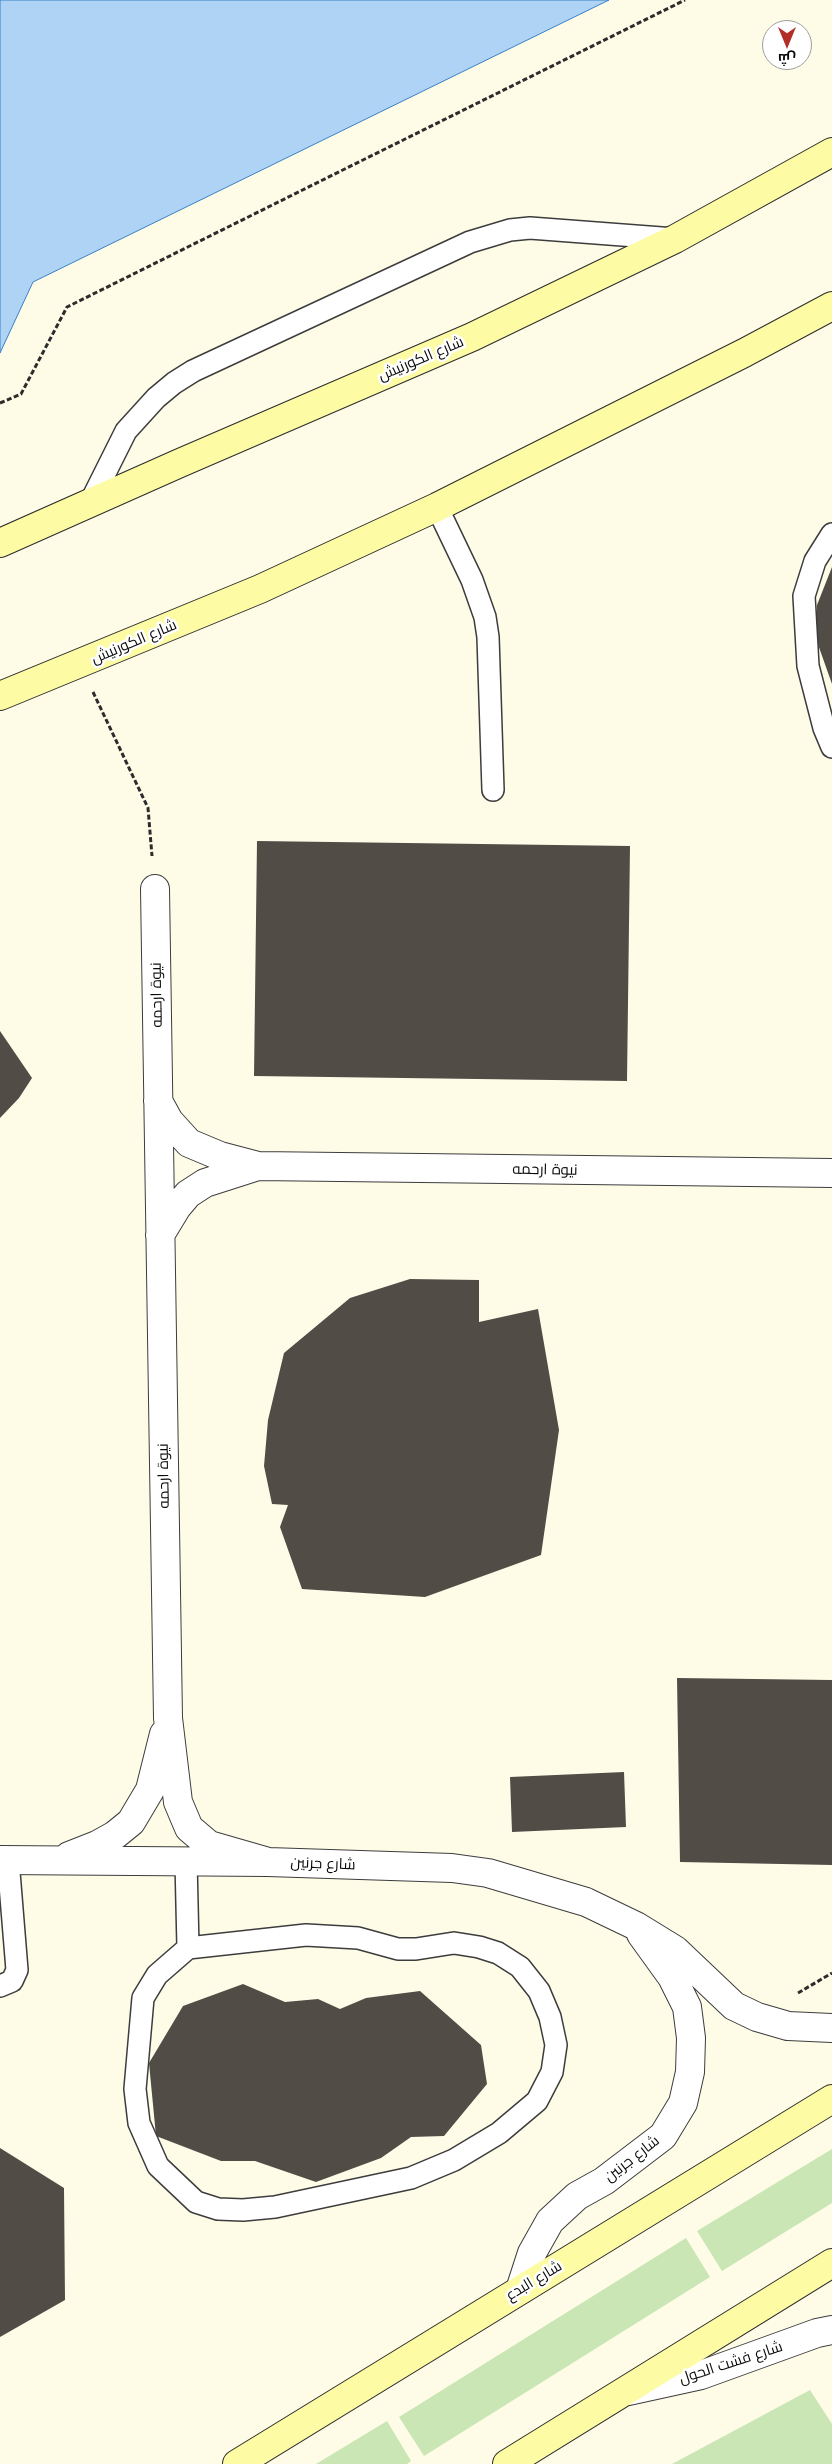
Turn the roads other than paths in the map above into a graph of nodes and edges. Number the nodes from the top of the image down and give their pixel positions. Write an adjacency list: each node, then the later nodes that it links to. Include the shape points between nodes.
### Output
1 (832, 152): 2 (main road, شارع الكورنيش)
2 (675, 239): 4 (main road, شارع الكورنيش, via 472,337); 4 (lane, via 530,228 510,230 470,242 193,371 174,383 126,431)
3 (832, 306): 5 (main road, شارع الكورنيش)
4 (90, 503): 7 (main road, شارع الكورنيش)
5 (437, 507): 8 (main road, شارع الكورنيش, via 260,589); 10 (lane, via 472,580 485,617)
6 (832, 534): 9 (lane, via 815,561 804,596 808,666)
7 (0, 543)
8 (0, 696)
9 (832, 747)
10 (494, 790)
11 (155, 889): 12 (street, نيوة ارحمه)
12 (158, 1101): 13 (street, نيوة ارحمه, via 169,1121 189,1143 220,1156); 15 (street, نيوة ارحمه)
13 (258, 1166): 14 (street, نيوة ارحمه); 15 (street, نيوة ارحمه, via 204,1183 188,1194)
14 (832, 1173)
15 (160, 1235): 16 (street, نيوة ارحمه)
16 (168, 1718): 18 (street, نيوة ارحمه, via 150,1790 131,1822 97,1845); 20 (street, نيوة ارحمه, via 178,1802 189,1828 209,1845)
17 (4, 1860): 18 (street, شارع جرنين); 23 (lane, via 17,1970 12,1981)
18 (58, 1860): 19 (street, شارع جرنين)
19 (186, 1861): 20 (street, شارع جرنين); 22 (lane)
20 (268, 1862): 21 (street, شارع جرنين, via 452,1868 488,1873 586,1902)
21 (636, 1926): 24 (street, شارع جرنين, via 675,1950 734,2006 788,2026); 27 (street, شارع جرنين, via 672,1977 687,2007 691,2038 690,2072 683,2103 663,2136 604,2181 577,2196 550,2221 532,2253)
22 (188, 1948): 22 (lane, via 157,1975 143,1998 135,2088 139,2123 158,2166 196,2202 218,2209 276,2207 411,2178 454,2160 499,2133 536,2102 552,2072 556,2045 550,2017 539,1991 520,1967 480,1946 454,1943 398,1949 358,1938 306,1935)
23 (0, 1986)
24 (832, 2028)
25 (832, 2099): 27 (main road, شارع البدع)
26 (832, 2263): 29 (main road)
27 (520, 2290): 30 (main road, شارع البدع)
28 (832, 2330): 29 (street, شارع فشت الحول, via 701,2375)
29 (628, 2391): 31 (main road)
30 (237, 2464)
31 (507, 2464)

